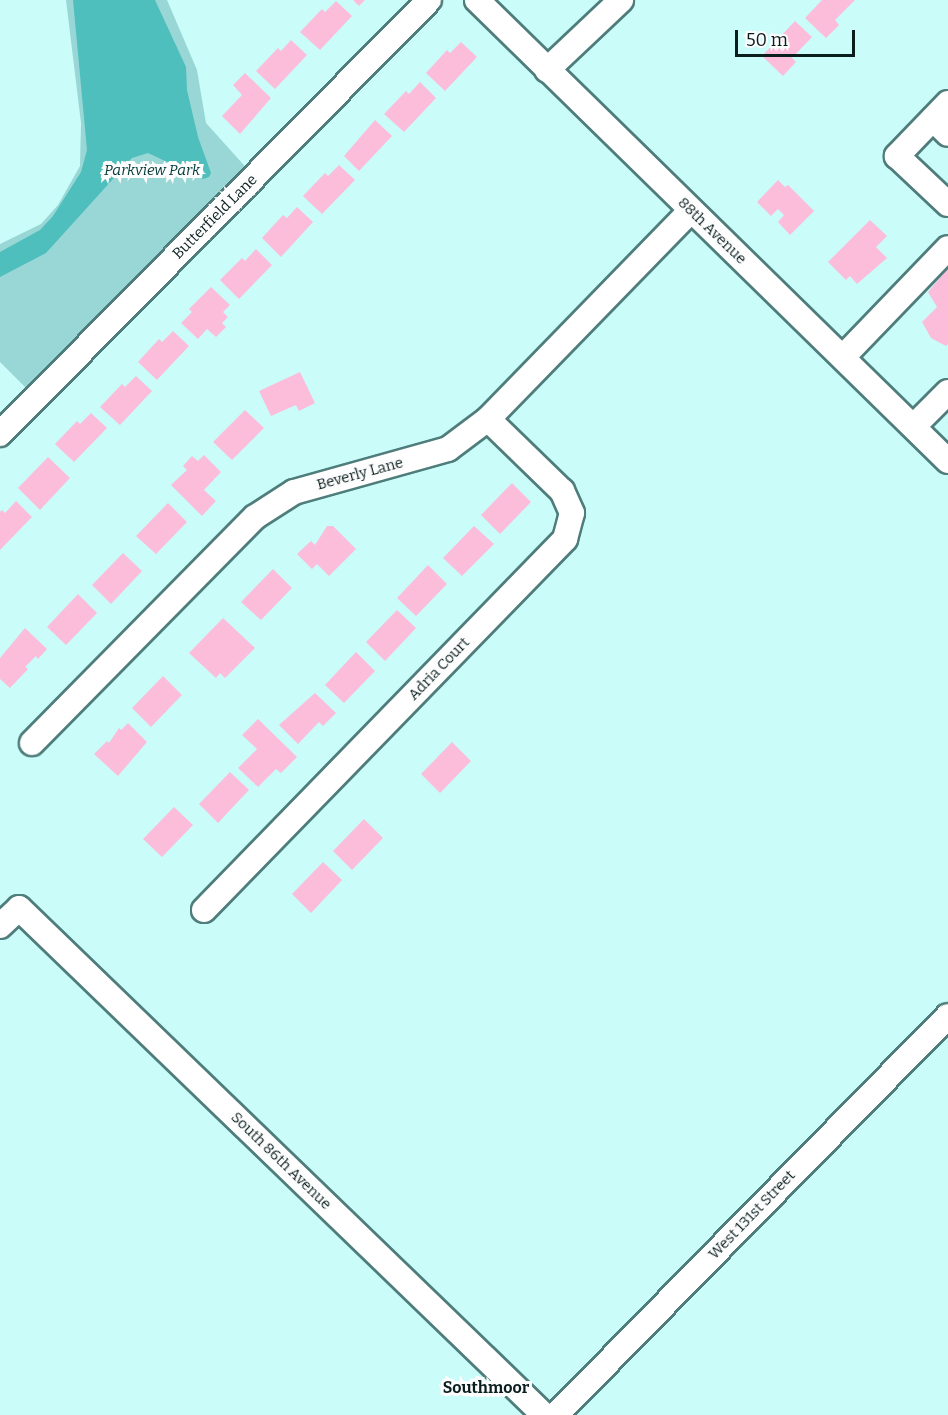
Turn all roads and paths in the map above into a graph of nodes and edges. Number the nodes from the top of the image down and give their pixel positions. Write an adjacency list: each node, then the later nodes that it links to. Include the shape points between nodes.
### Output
1 (429, 0): 13 (street, Butterfield Lane)
2 (477, 0): 4 (street, 88th Avenue)
3 (621, 0): 4 (street)
4 (547, 70): 7 (street, 88th Avenue)
5 (943, 119): 6 (street, via 897,156)
6 (948, 204)
7 (691, 210): 9 (street, 88th Avenue); 11 (street, Beverly Lane)
8 (948, 248): 9 (street)
9 (843, 357): 12 (street, 88th Avenue)
10 (948, 392): 12 (street)
11 (488, 419): 15 (street, Beverly Lane, via 448,449 294,492 268,507); 16 (street, Adria Court, via 562,491 572,513 566,539)
12 (914, 426): 14 (street, 88th Avenue)
13 (0, 434)
14 (948, 460)
15 (32, 743)
16 (204, 910)
17 (0, 926): 19 (street, South 86th Avenue, via 19,908)
18 (948, 1016): 20 (street, West 131st Street)
19 (544, 1415)
20 (556, 1415)

